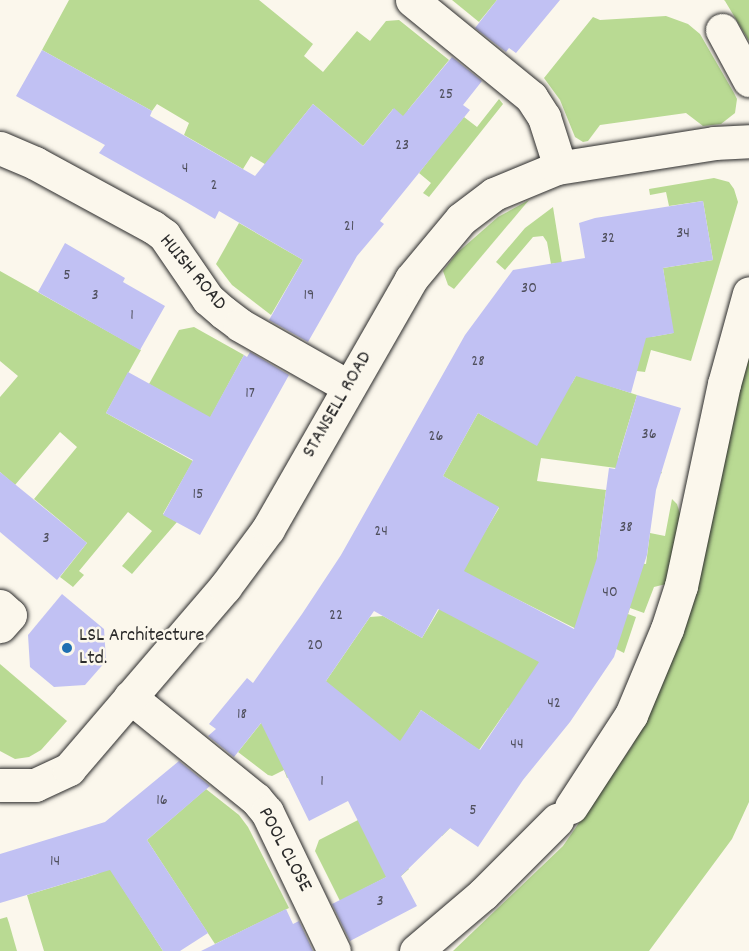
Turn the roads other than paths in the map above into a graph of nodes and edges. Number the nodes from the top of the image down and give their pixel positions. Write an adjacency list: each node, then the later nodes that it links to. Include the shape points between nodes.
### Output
1 (412, 0): 6 (street, via 531,97 544,117)
2 (722, 30): 3 (street)
3 (749, 80)
4 (749, 141): 6 (street, STANSELL ROAD)
5 (0, 148): 8 (street, HUISH ROAD, via 25,157 153,227 164,235 208,299 223,312)
6 (560, 167): 8 (street, STANSELL ROAD, via 494,194 461,219 411,279)
7 (749, 293): 14 (street, via 724,384 681,586 631,715 564,813 492,885)
8 (349, 387): 11 (street, STANSELL ROAD, via 268,529 225,588)
9 (0, 606): 10 (street, via 10,615)
10 (0, 626)
11 (130, 697): 12 (street, STANSELL ROAD, via 69,769 35,785); 13 (street, POOL CLOSE, via 267,812)
12 (0, 785)
13 (334, 951)
14 (416, 951)

